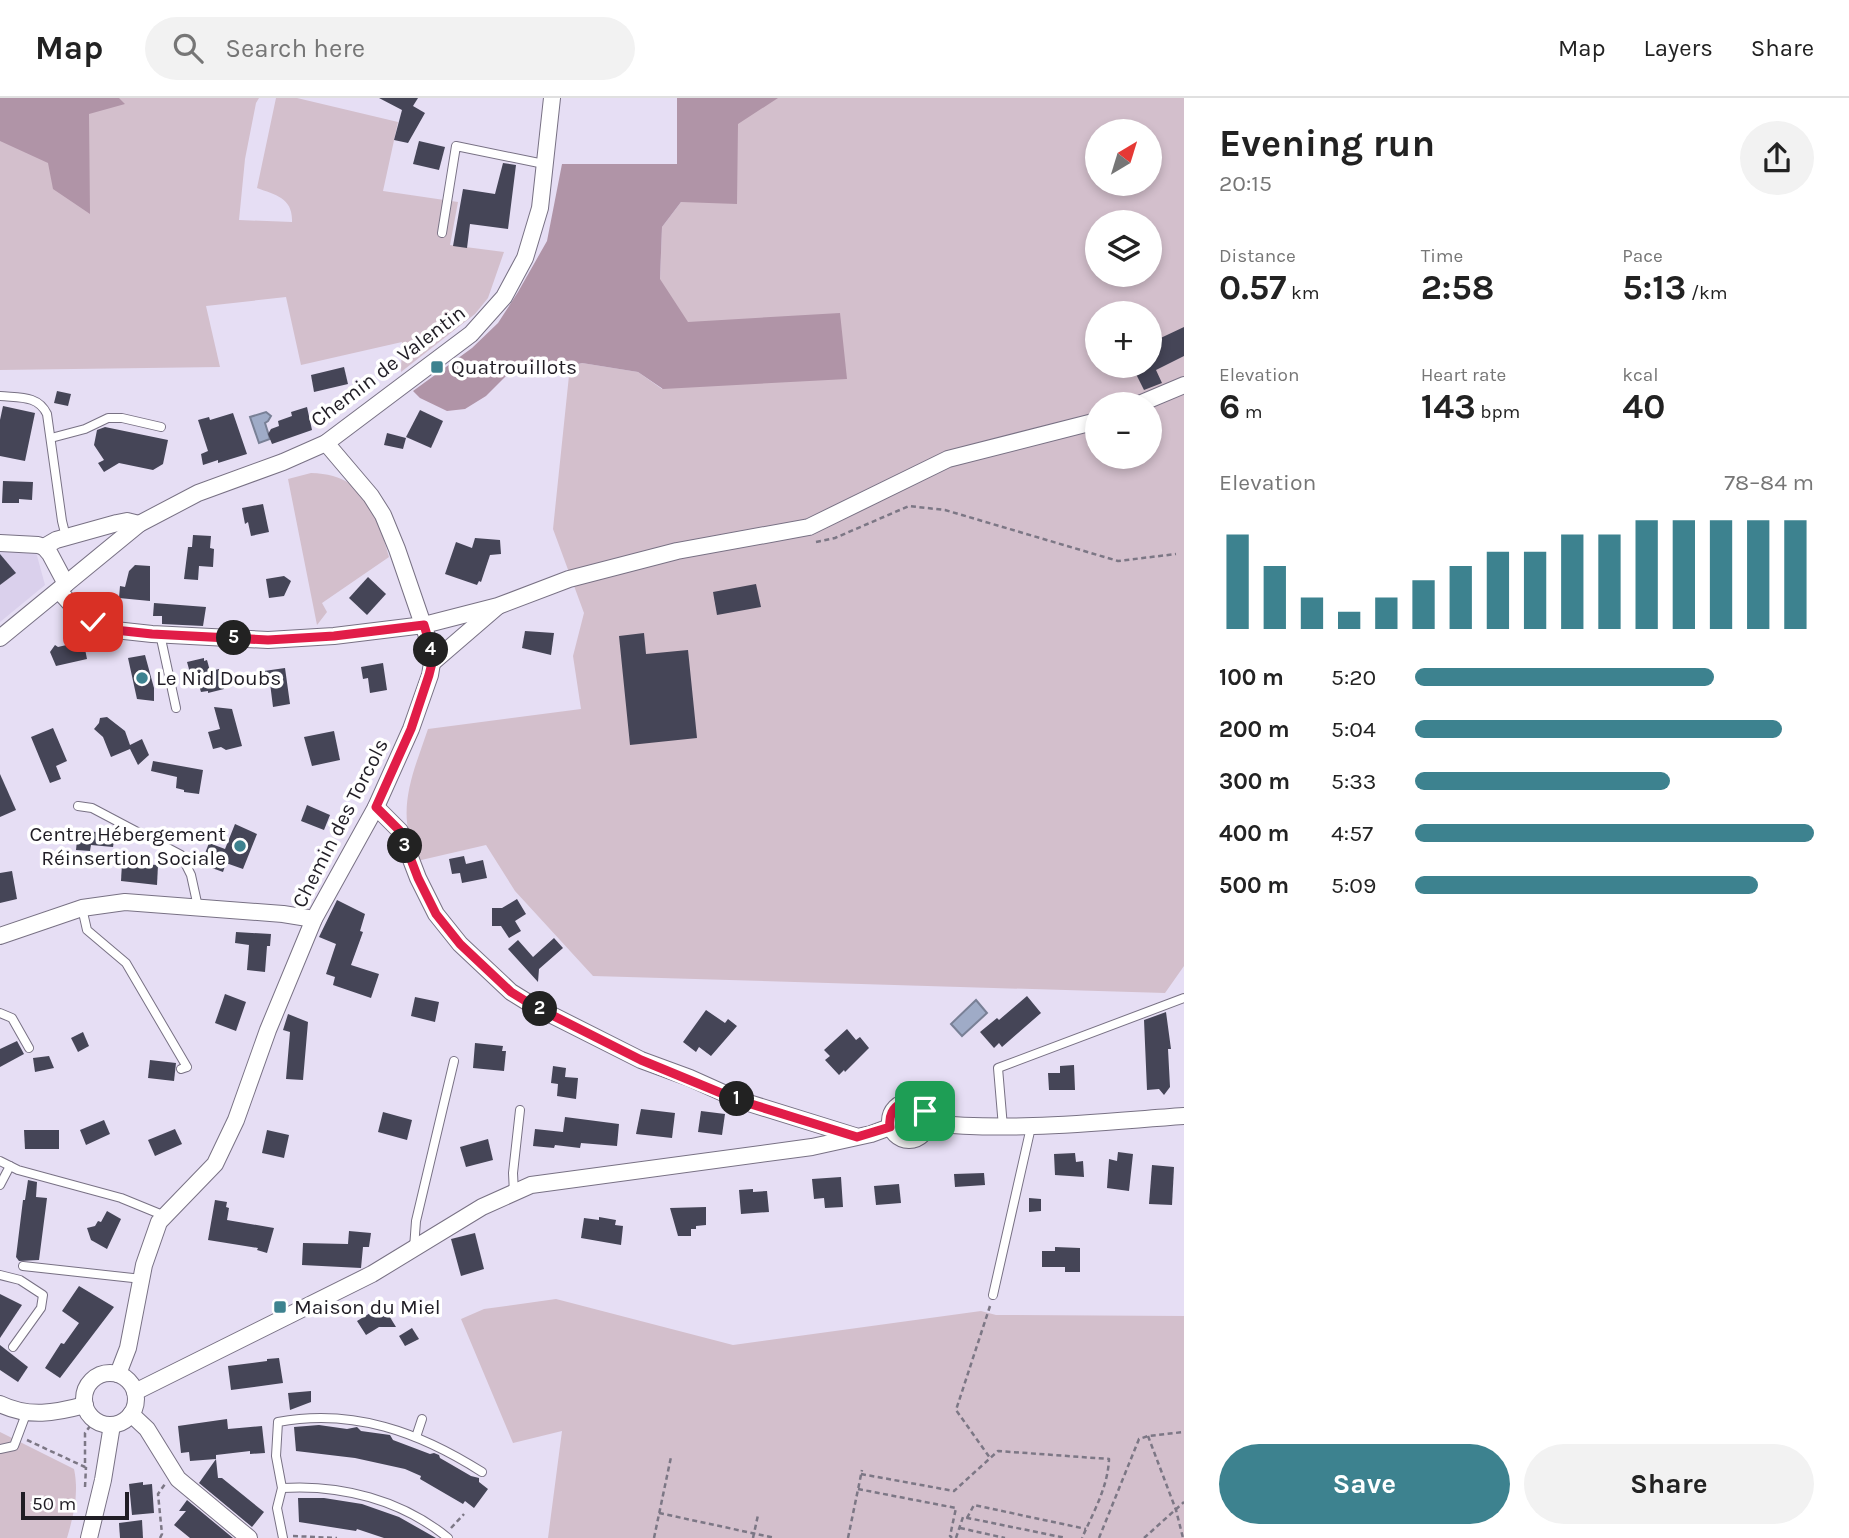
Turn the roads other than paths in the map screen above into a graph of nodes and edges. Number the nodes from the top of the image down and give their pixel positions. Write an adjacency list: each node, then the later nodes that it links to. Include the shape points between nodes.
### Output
1 (552, 98): 2 (street, Chemin de Valentin)
2 (544, 164): 3 (lane, via 456,146); 10 (street, Chemin de Valentin, via 540,208 525,258 504,297 471,334)
3 (442, 233)
4 (1184, 385): 5 (street)
5 (1162, 394)
6 (0, 396): 9 (lane, via 36,400 47,414)
7 (1085, 424): 16 (street, via 947,459 809,527 677,551 569,579)
8 (161, 427): 9 (lane, via 108,418)
9 (51, 438): 12 (lane)
10 (326, 443): 11 (street, Chemin de Valentin, via 198,493); 17 (street, Chemin des Torcols, via 383,515)
11 (139, 524): 12 (street, via 127,521); 15 (street)
12 (66, 537): 14 (street)
13 (0, 543): 14 (street)
14 (44, 547): 15 (street)
15 (62, 587): 18 (street, via 78,612 100,625); 19 (street)
16 (498, 606): 17 (street); 20 (street)
17 (424, 625): 18 (street, via 268,640); 20 (street, Chemin des Torcols)
18 (160, 634): 21 (lane)
19 (0, 638)
20 (432, 663): 23 (street, Chemin des Torcols, via 411,729)
21 (176, 708)
22 (78, 806): 24 (lane, via 93,807 181,855)
23 (376, 807): 26 (street, Chemin des Torcols); 35 (street, via 400,831 436,914 511,992 641,1060 738,1100)
24 (198, 907): 25 (street, via 125,902); 26 (street)
25 (82, 908): 27 (street); 32 (lane, via 88,930 126,963 153,1006 187,1067)
26 (314, 919): 46 (street, Chemin des Torcols, via 215,1164)
27 (0, 936)
28 (1184, 998): 38 (lane, via 998,1068)
29 (0, 1013): 30 (lane, via 12,1018)
30 (29, 1048)
31 (454, 1061): 47 (lane, via 416,1221)
32 (181, 1069)
33 (520, 1110): 45 (lane)
34 (1184, 1116): 39 (street)
35 (812, 1123): 40 (street); 41 (street)
36 (928, 1123): 37 (street, via 923,1134 911,1140 898,1138); 37 (street, via 921,1106 903,1102 893,1109); 38 (street)
37 (890, 1127): 40 (street)
38 (1003, 1127): 39 (street)
39 (1031, 1127): 51 (lane)
40 (857, 1137): 41 (street)
41 (813, 1147): 45 (street, via 578,1177 531,1185)
42 (0, 1161): 43 (lane)
43 (10, 1166): 44 (lane); 46 (lane, via 121,1198)
44 (0, 1185)
45 (514, 1193): 47 (street)
46 (165, 1216): 50 (street, Chemin des Torcols, via 159,1222)
47 (414, 1248): 54 (street, via 372,1274)
48 (23, 1266): 50 (lane)
49 (0, 1275): 52 (lane, via 20,1280 43,1295 41,1308)
50 (142, 1279): 53 (street, Chemin des Torcols)
51 (993, 1295)
52 (13, 1347)
53 (118, 1374): 54 (street); 56 (street, via 102,1374 90,1382)
54 (135, 1392): 58 (street)
55 (0, 1404): 57 (street)
56 (85, 1405): 57 (street); 60 (street, via 94,1419)
57 (26, 1414): 62 (lane, via 14,1446)
58 (131, 1414): 60 (street); 68 (street, via 147,1429 178,1479)
59 (422, 1419): 61 (lane)
60 (112, 1425): 67 (street)
61 (416, 1437): 63 (lane); 64 (lane, via 334,1416 278,1422 276,1456)
62 (0, 1449)
63 (482, 1472)
64 (282, 1488): 65 (lane, via 349,1491 396,1508); 66 (lane, via 277,1508)
65 (445, 1536)
66 (283, 1537)
67 (89, 1538)
68 (249, 1538)

